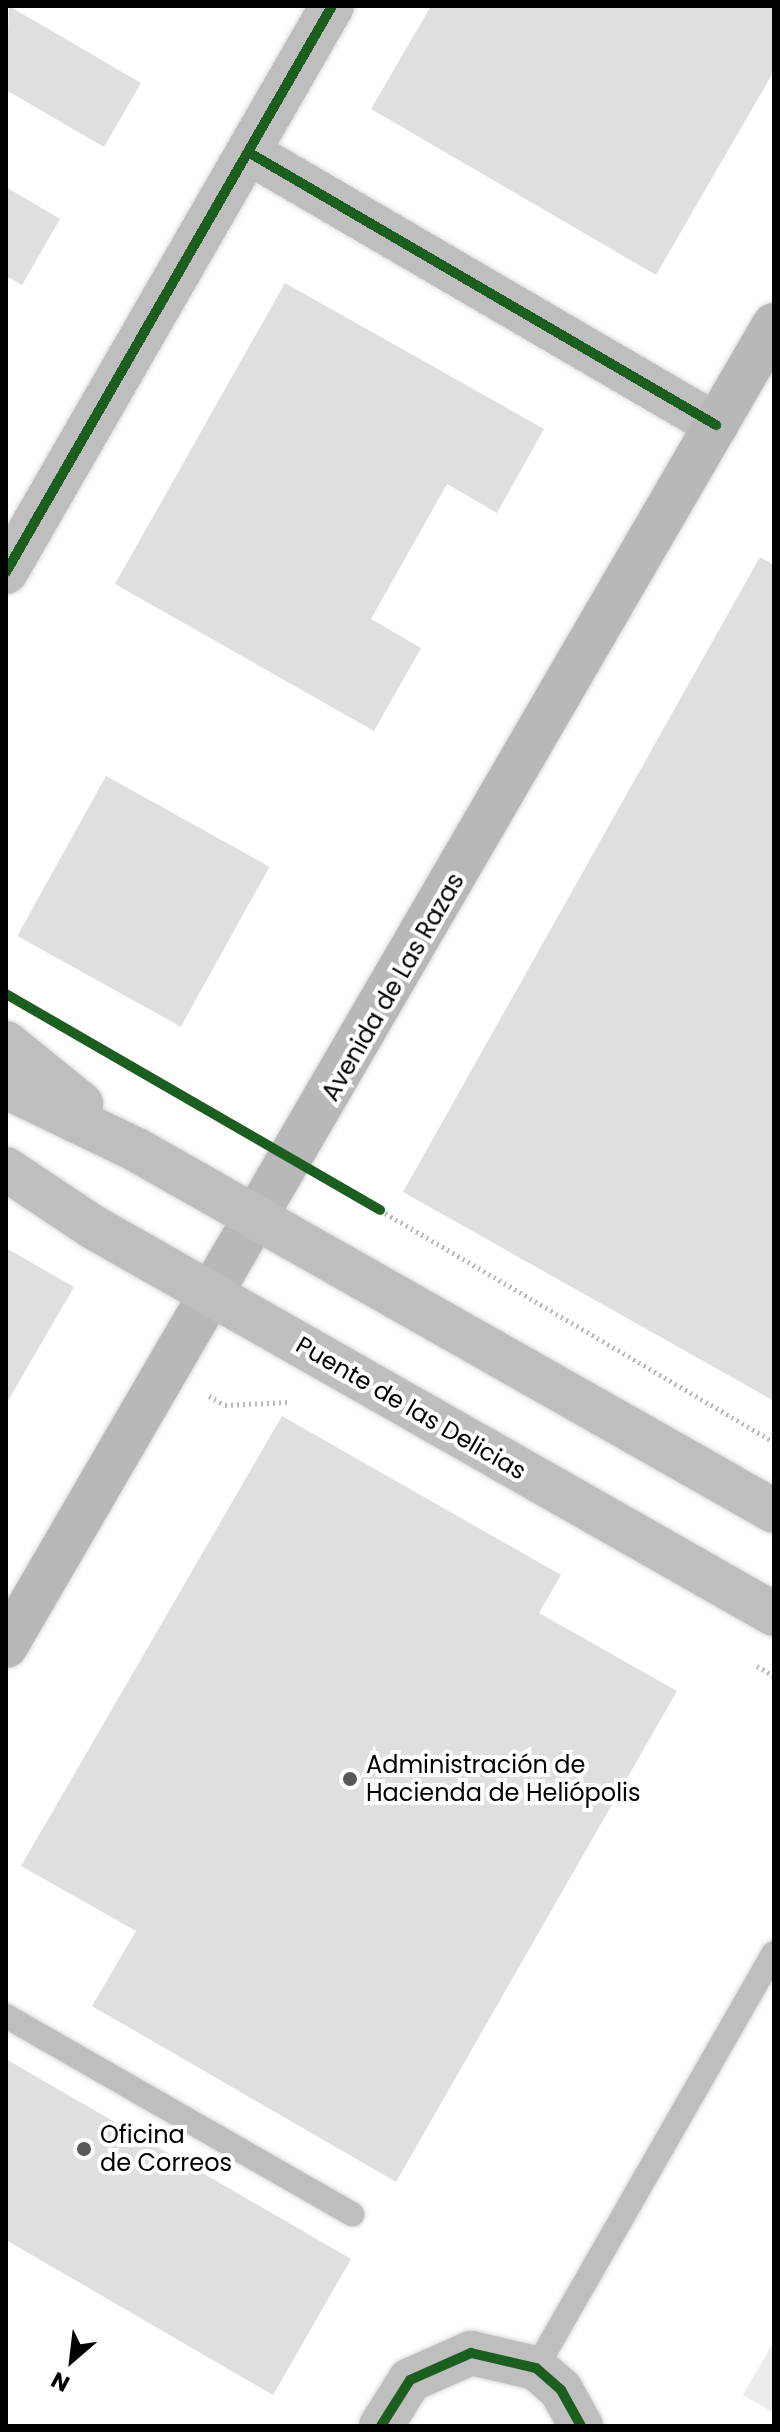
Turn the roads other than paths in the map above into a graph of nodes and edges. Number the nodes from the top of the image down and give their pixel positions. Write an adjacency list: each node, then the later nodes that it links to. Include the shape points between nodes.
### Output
1 (332, 6): 2 (main road)
2 (248, 152): 4 (main road); 5 (main road)
3 (774, 325): 4 (main road, Avenida de Las Razas)
4 (716, 425): 12 (main road, Avenida de Las Razas)
5 (6, 572)
6 (6, 1043): 8 (main road)
7 (6, 1087): 8 (main road)
8 (135, 1149): 12 (main road)
9 (6, 1169): 11 (main road)
10 (6, 1184): 11 (main road)
11 (48, 1201): 13 (main road, Puente de las Delicias)
12 (256, 1218): 13 (main road, Avenida de Las Razas); 14 (main road)
13 (209, 1294): 15 (main road, Puente de las Delicias); 16 (main road, Avenida de Las Razas)
14 (765, 1506)
15 (774, 1614)
16 (6, 1646)
17 (774, 1953): 20 (lane)
18 (6, 2016): 19 (lane)
19 (352, 2214)
20 (536, 2368): 21 (main road, via 471,2353 439,2362 410,2380); 22 (main road, via 561,2390)
21 (381, 2426)
22 (581, 2426)

